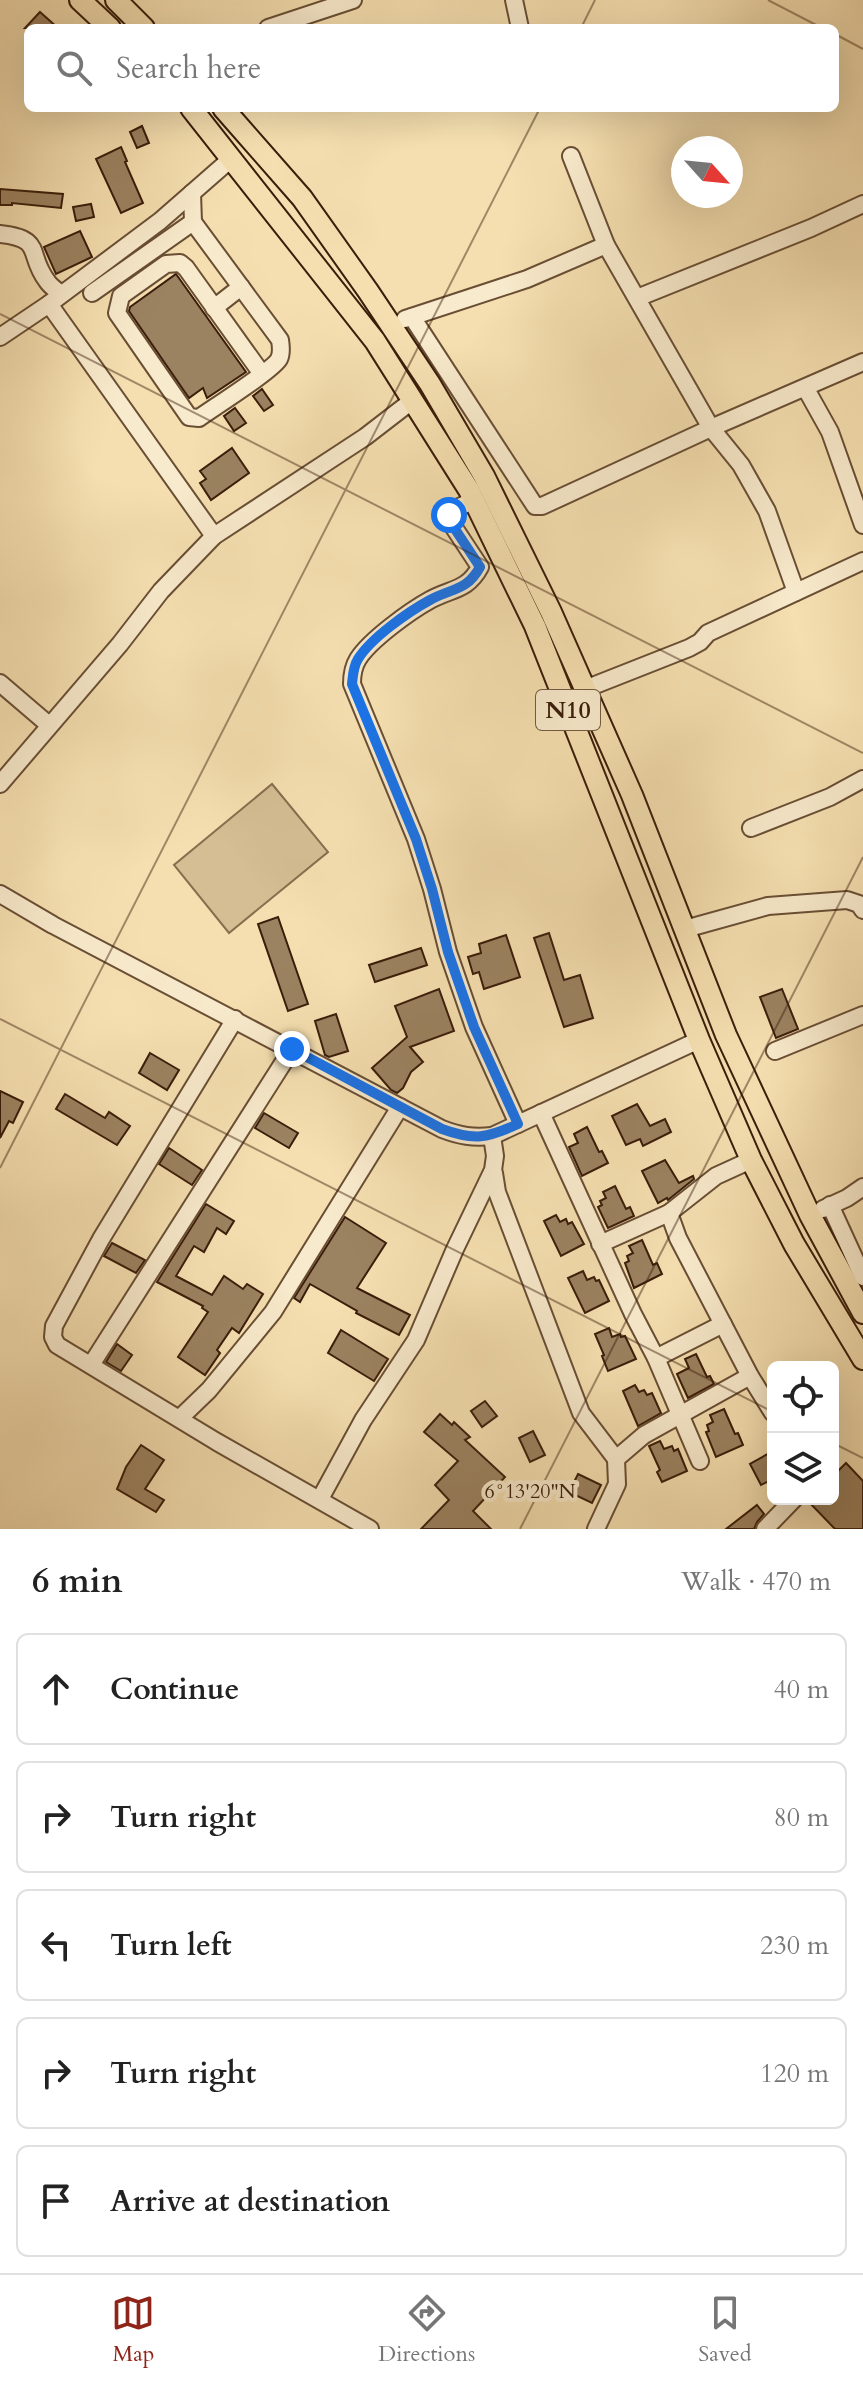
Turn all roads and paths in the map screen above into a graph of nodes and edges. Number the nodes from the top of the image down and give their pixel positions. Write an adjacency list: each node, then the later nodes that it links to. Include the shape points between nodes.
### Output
1 (80, 0): 5 (main road)
2 (116, 0): 6 (main road)
3 (353, 0): 7 (street)
4 (514, 0): 8 (street)
5 (106, 24)
6 (140, 24)
7 (280, 24)
8 (519, 24)
9 (194, 112): 12 (main road, N10)
10 (227, 112): 26 (main road, N10, via 302,198)
11 (571, 156): 17 (street)
12 (232, 158): 13 (street); 31 (main road, N10, via 375,341)
13 (192, 193): 15 (street); 23 (street)
14 (863, 204): 22 (street)
15 (193, 222): 18 (street); 20 (street)
16 (0, 234): 23 (street, via 31,244)
17 (606, 245): 22 (street); 25 (street, via 527,279)
18 (133, 264): 19 (street); 21 (street)
19 (143, 280): 24 (street, via 166,264 180,263); 29 (street, via 121,296 117,313 189,417 199,418)
20 (241, 287): 24 (street); 29 (street, via 280,340 280,357)
21 (92, 293)
22 (637, 298): 32 (street)
23 (55, 299): 27 (street); 35 (street)
24 (214, 308): 29 (street)
25 (412, 317): 26 (street); 32 (street, via 535,506)
26 (392, 324): 39 (main road, N10, via 484,476)
27 (0, 337)
28 (863, 362): 30 (street)
29 (262, 374)
30 (806, 389): 32 (street); 34 (street, via 830,432)
31 (413, 400): 33 (main road, N10); 35 (street)
32 (711, 428): 37 (street, via 741,465 767,511)
33 (474, 500): 49 (main road, N10, via 535,626); 54 (street, via 451,511 449,520 480,567 474,577 463,588 414,610 374,642 358,659 352,684 416,839 474,1027)
34 (863, 525)
35 (214, 536): 40 (street)
36 (863, 561): 37 (street)
37 (796, 592): 39 (street, via 708,633 689,648)
38 (0, 683): 40 (street)
39 (585, 689): 46 (main road, N10)
40 (49, 725): 42 (street)
41 (863, 779): 43 (street)
42 (0, 784)
43 (751, 828)
44 (0, 894): 48 (street)
45 (863, 910): 46 (street, via 847,900 768,906)
46 (685, 929): 61 (main road, N10, via 726,1035)
47 (863, 1015): 51 (street)
48 (235, 1019): 50 (street); 69 (street, via 54,1326 57,1345)
49 (699, 1040): 53 (street); 56 (main road, N10)
50 (292, 1049): 52 (street); 69 (street)
51 (775, 1051)
52 (400, 1107): 55 (street, via 460,1136); 73 (street, via 273,1312)
53 (541, 1113): 54 (street); 62 (street)
54 (518, 1124): 55 (street)
55 (492, 1136): 57 (street)
56 (751, 1160): 60 (street, via 716,1176); 65 (main road, N10)
57 (493, 1170): 74 (street, via 581,1413); 76 (street, via 416,1340 363,1420)
58 (863, 1187): 59 (street)
59 (830, 1205): 61 (street); 63 (street)
60 (669, 1213): 62 (street); 66 (street)
61 (810, 1215): 64 (main road, N10)
62 (600, 1244): 67 (street)
63 (863, 1277)
64 (859, 1306): 65 (main road)
65 (834, 1311): 68 (main road, N10)
66 (723, 1324): 67 (street); 70 (street)
67 (656, 1358): 72 (street)
68 (863, 1359)
69 (91, 1365): 73 (street)
70 (750, 1376): 71 (street); 72 (street)
71 (767, 1403)
72 (678, 1414): 74 (street); 75 (street)
73 (180, 1418): 76 (street)
74 (616, 1459): 79 (street, via 617,1484)
75 (700, 1461)
76 (320, 1499): 78 (street)
77 (788, 1505): 80 (street)
78 (370, 1529)
79 (596, 1529)
80 (765, 1529)

